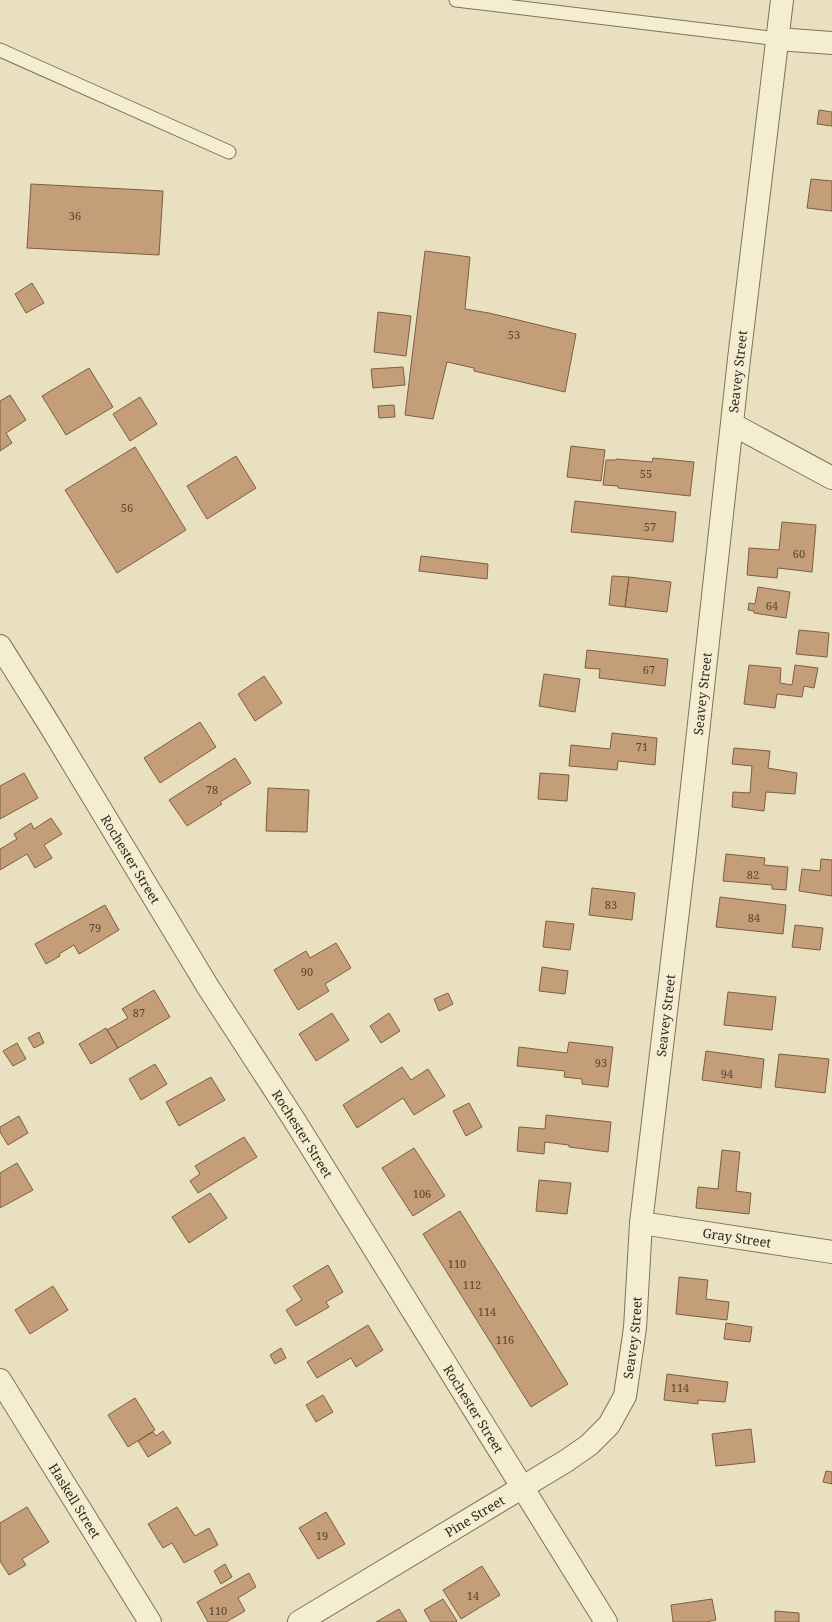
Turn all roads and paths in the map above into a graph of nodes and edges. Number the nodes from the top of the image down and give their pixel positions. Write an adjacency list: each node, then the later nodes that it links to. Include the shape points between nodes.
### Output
1 (456, 0): 3 (lane)
2 (782, 0): 3 (street, Seavey Street)
3 (778, 39): 4 (street); 7 (street, Seavey Street)
4 (832, 43)
5 (0, 50): 6 (lane)
6 (229, 152)
7 (732, 424): 8 (street); 10 (street, Seavey Street)
8 (832, 478)
9 (0, 646): 14 (street, Rochester Street, via 50,724 208,987 293,1118)
10 (641, 1223): 11 (street, Gray Street); 13 (street, Seavey Street, via 635,1328)
11 (832, 1252)
12 (0, 1380): 15 (street, Haskell Street)
13 (626, 1388): 14 (street, Pine Street, via 626,1396 609,1425 589,1445)
14 (523, 1488): 16 (street, Pine Street); 17 (street, Rochester Street)
15 (150, 1622)
16 (299, 1622)
17 (606, 1622)

